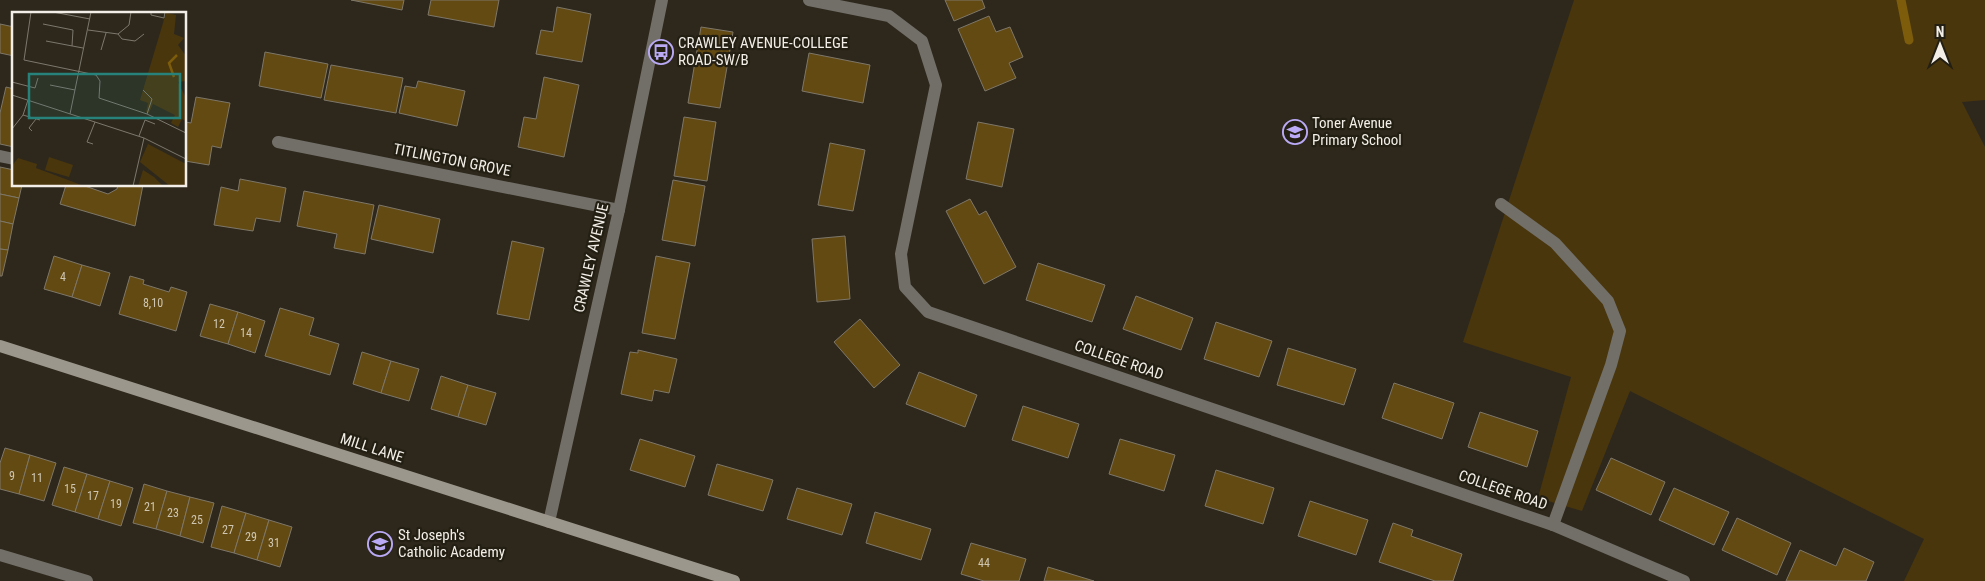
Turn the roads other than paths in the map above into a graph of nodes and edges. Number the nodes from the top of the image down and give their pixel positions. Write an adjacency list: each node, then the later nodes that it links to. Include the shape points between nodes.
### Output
1 (662, 0): 5 (street, CRAWLEY AVENUE)
2 (809, 0): 8 (street, COLLEGE ROAD, via 889,16 922,41 936,85 902,254 905,287 928,312)
3 (278, 142): 5 (street, TITLINGTON GROVE)
4 (1501, 204): 8 (street, via 1554,243 1608,301 1620,331)
5 (619, 210): 7 (street, CRAWLEY AVENUE)
6 (0, 346): 7 (main road, MILL LANE)
7 (549, 522): 11 (main road, MILL LANE)
8 (1553, 525): 12 (street, COLLEGE ROAD)
9 (0, 555): 10 (street)
10 (87, 581)
11 (734, 581)
12 (1684, 581)

